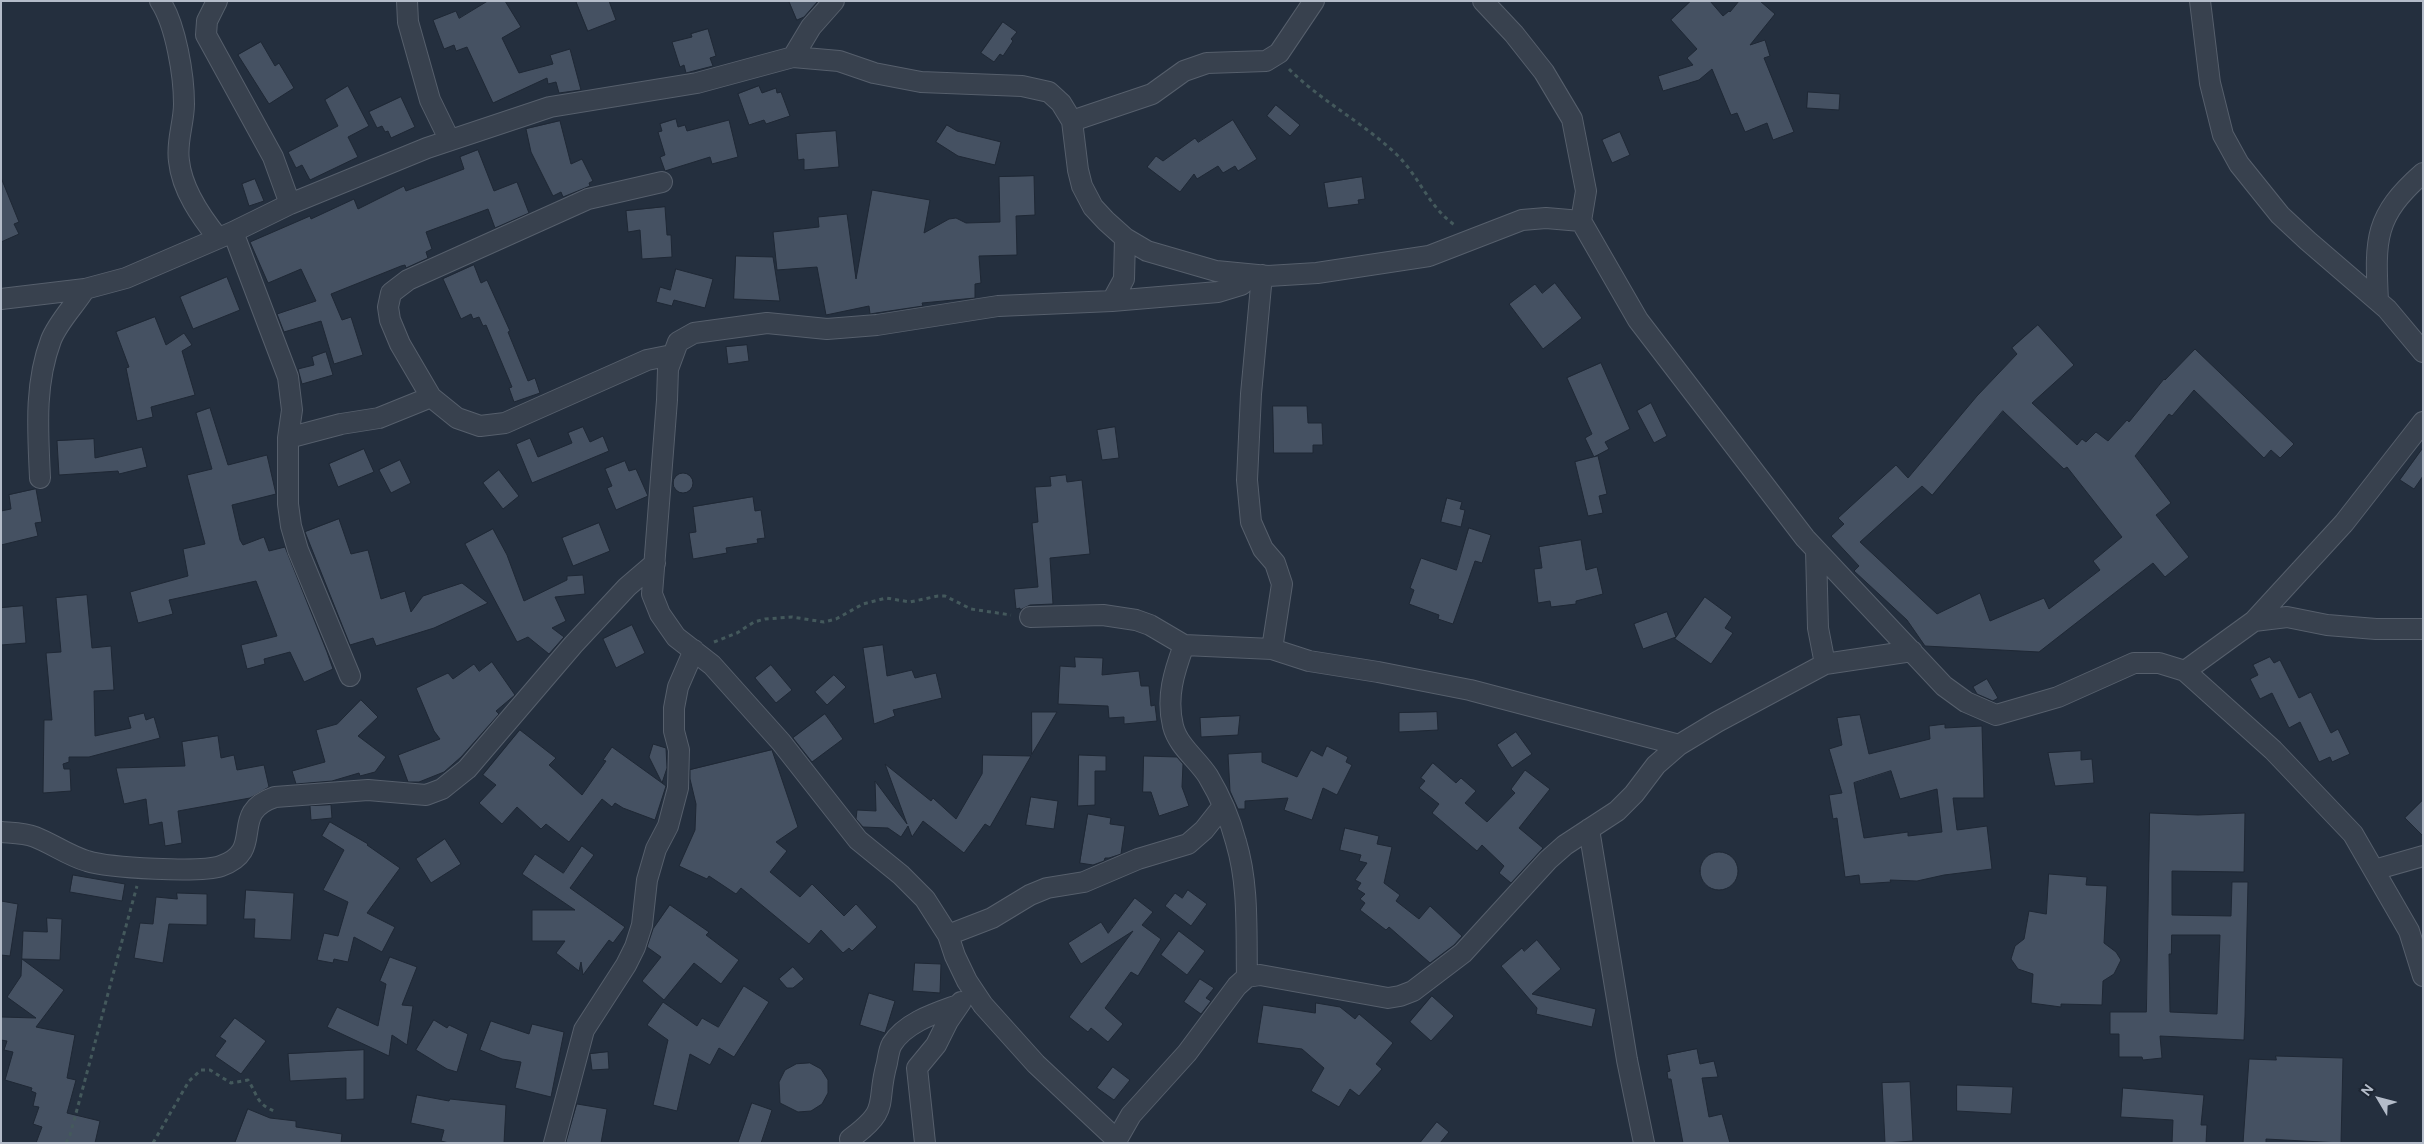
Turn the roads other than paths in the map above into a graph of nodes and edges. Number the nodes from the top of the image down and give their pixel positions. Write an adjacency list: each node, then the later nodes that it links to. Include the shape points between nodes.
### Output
1 (160, 1): 15 (street, via 172,30 181,74 184,105 178,142 179,161 186,186 205,222)
2 (217, 1): 13 (street, via 207,21 206,36 273,157)
3 (407, 1): 10 (street, via 408,22 430,100)
4 (834, 1): 8 (street, via 811,27)
5 (1314, 1): 9 (street, via 1275,55 1266,61 1207,63 1184,71 1152,94)
6 (1483, 1): 14 (street, via 1544,72 1572,119 1586,191)
7 (2200, 1): 21 (street, via 2210,83 2223,135 2239,164 2308,242)
8 (793, 57): 9 (street, via 839,61 874,73 921,82 1022,86 1049,92 1062,103); 10 (street, via 697,83 550,108)
9 (1072, 121): 16 (street, via 1082,186 1093,207)
10 (449, 139): 13 (street)
11 (2423, 172): 21 (street, via 2386,213 2378,234)
12 (662, 182): 24 (street, via 588,200 408,280 391,293 390,320)
13 (290, 204): 15 (street)
14 (1581, 221): 17 (street, via 1554,218 1522,220 1429,256 1317,273); 28 (street, via 1638,320)
15 (225, 235): 18 (street, via 126,278); 26 (street, via 288,377 292,410)
16 (1125, 238): 17 (street, via 1147,251 1216,272); 20 (street, via 1124,279)
17 (1258, 275): 20 (street, via 1241,285 1218,292); 35 (street, via 1247,480 1251,522 1263,549 1275,563 1282,584)
18 (85, 289): 19 (street); 27 (street, via 52,338 43,368 37,414)
19 (1, 299)
20 (1112, 301): 23 (street, via 998,306 837,328 767,323 694,333 678,342)
21 (2378, 301): 22 (street)
22 (2422, 351)
23 (672, 354): 24 (street, via 647,360 505,422 480,426 457,418); 29 (street, via 668,369)
24 (431, 397): 26 (street, via 379,418)
25 (2423, 422): 31 (street, via 2344,523)
26 (288, 438): 39 (street, via 291,526)
27 (40, 478)
28 (1816, 550): 36 (street); 37 (street, via 1818,628)
29 (655, 563): 34 (street, via 652,594 660,614 676,637); 43 (street, via 627,586 467,769 442,789 426,795 368,790 275,797 262,802 250,814 244,849 235,859 220,866 157,869 88,861 33,836)
30 (1030, 617): 33 (street, via 1103,615 1136,620)
31 (2254, 621): 32 (street, via 2287,618 2376,629); 38 (street)
32 (2423, 629)
33 (1184, 645): 35 (street); 41 (street, via 1171,681 1173,728 1207,774)
34 (692, 648): 46 (street, via 712,665 781,742 858,840 925,899); 53 (street, via 674,708 674,731 679,750 678,788 668,826 646,880 642,925 626,965 584,1030)
35 (1272, 649): 40 (street, via 1308,661 1470,690)
36 (1912, 651): 37 (street); 38 (street, via 1944,686 1996,715 2058,697 2134,663 2159,663)
37 (1825, 664): 40 (street)
38 (2185, 672): 45 (street, via 2273,750 2347,827)
39 (350, 676)
40 (1678, 745): 42 (street, via 1656,765 1634,794)
41 (1224, 806): 46 (street, via 1188,844 1138,859 1084,882 1047,888 992,918); 48 (street, via 1242,865)
42 (1589, 829): 48 (street, via 1548,860 1463,953 1413,991 1388,998 1260,975); 55 (street)
43 (1, 832)
44 (2423, 856): 45 (street)
45 (2374, 870): 47 (street, via 2409,931)
46 (948, 934): 49 (street, via 954,956)
47 (2423, 976)
48 (1247, 977): 52 (street, via 1187,1053 1131,1115)
49 (973, 990): 50 (street); 52 (street, via 1036,1064)
50 (958, 1005): 51 (street, via 906,1029 892,1044 878,1113); 54 (street, via 936,1045 918,1068)
51 (850, 1139)
52 (1115, 1141)
53 (554, 1143)
54 (925, 1143)
55 (1644, 1143)

